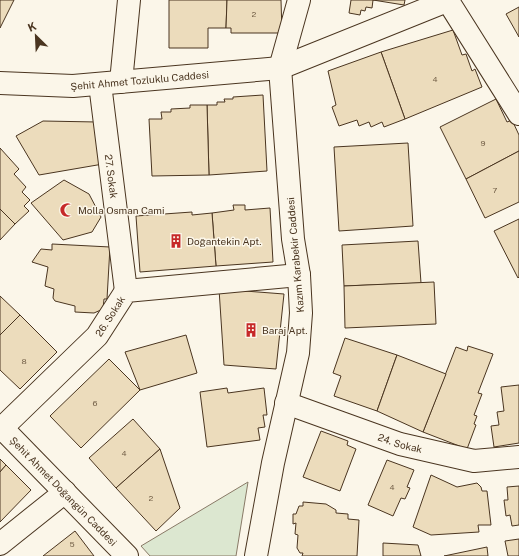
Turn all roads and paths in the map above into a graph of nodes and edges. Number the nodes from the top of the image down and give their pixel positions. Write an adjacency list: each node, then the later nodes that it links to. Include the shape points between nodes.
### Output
1 (129, 0): 5 (street)
2 (299, 0): 4 (street, Kazım Karabekir Caddesi)
3 (449, 0): 4 (street, Şehit Ahmet Tozluklu Caddesi); 8 (street)
4 (280, 68): 5 (street, Şehit Ahmet Tozluklu Caddesi); 9 (street, Kazım Karabekir Caddesi)
5 (121, 82): 7 (street, Şehit Ahmet Tozluklu Caddesi)
6 (0, 83): 7 (street, Şehit Ahmet Tozluklu Caddesi, via 73,86)
7 (100, 84): 10 (street, 27. Sokak)
8 (519, 114)
9 (299, 275): 10 (street, 26. Sokak); 11 (street, Kazım Karabekir Caddesi, via 301,313 298,353)
10 (126, 291): 12 (street, 26. Sokak, via 97,336)
11 (286, 403): 13 (street, 24. Sokak, via 407,446 474,461); 17 (street, Kazım Karabekir Caddesi)
12 (1, 427): 14 (street, Şehit Ahmet Doğangün Caddesi)
13 (519, 457)
14 (65, 492): 15 (street); 16 (street, Şehit Ahmet Doğangün Caddesi)
15 (0, 544)
16 (127, 556)
17 (256, 556)

